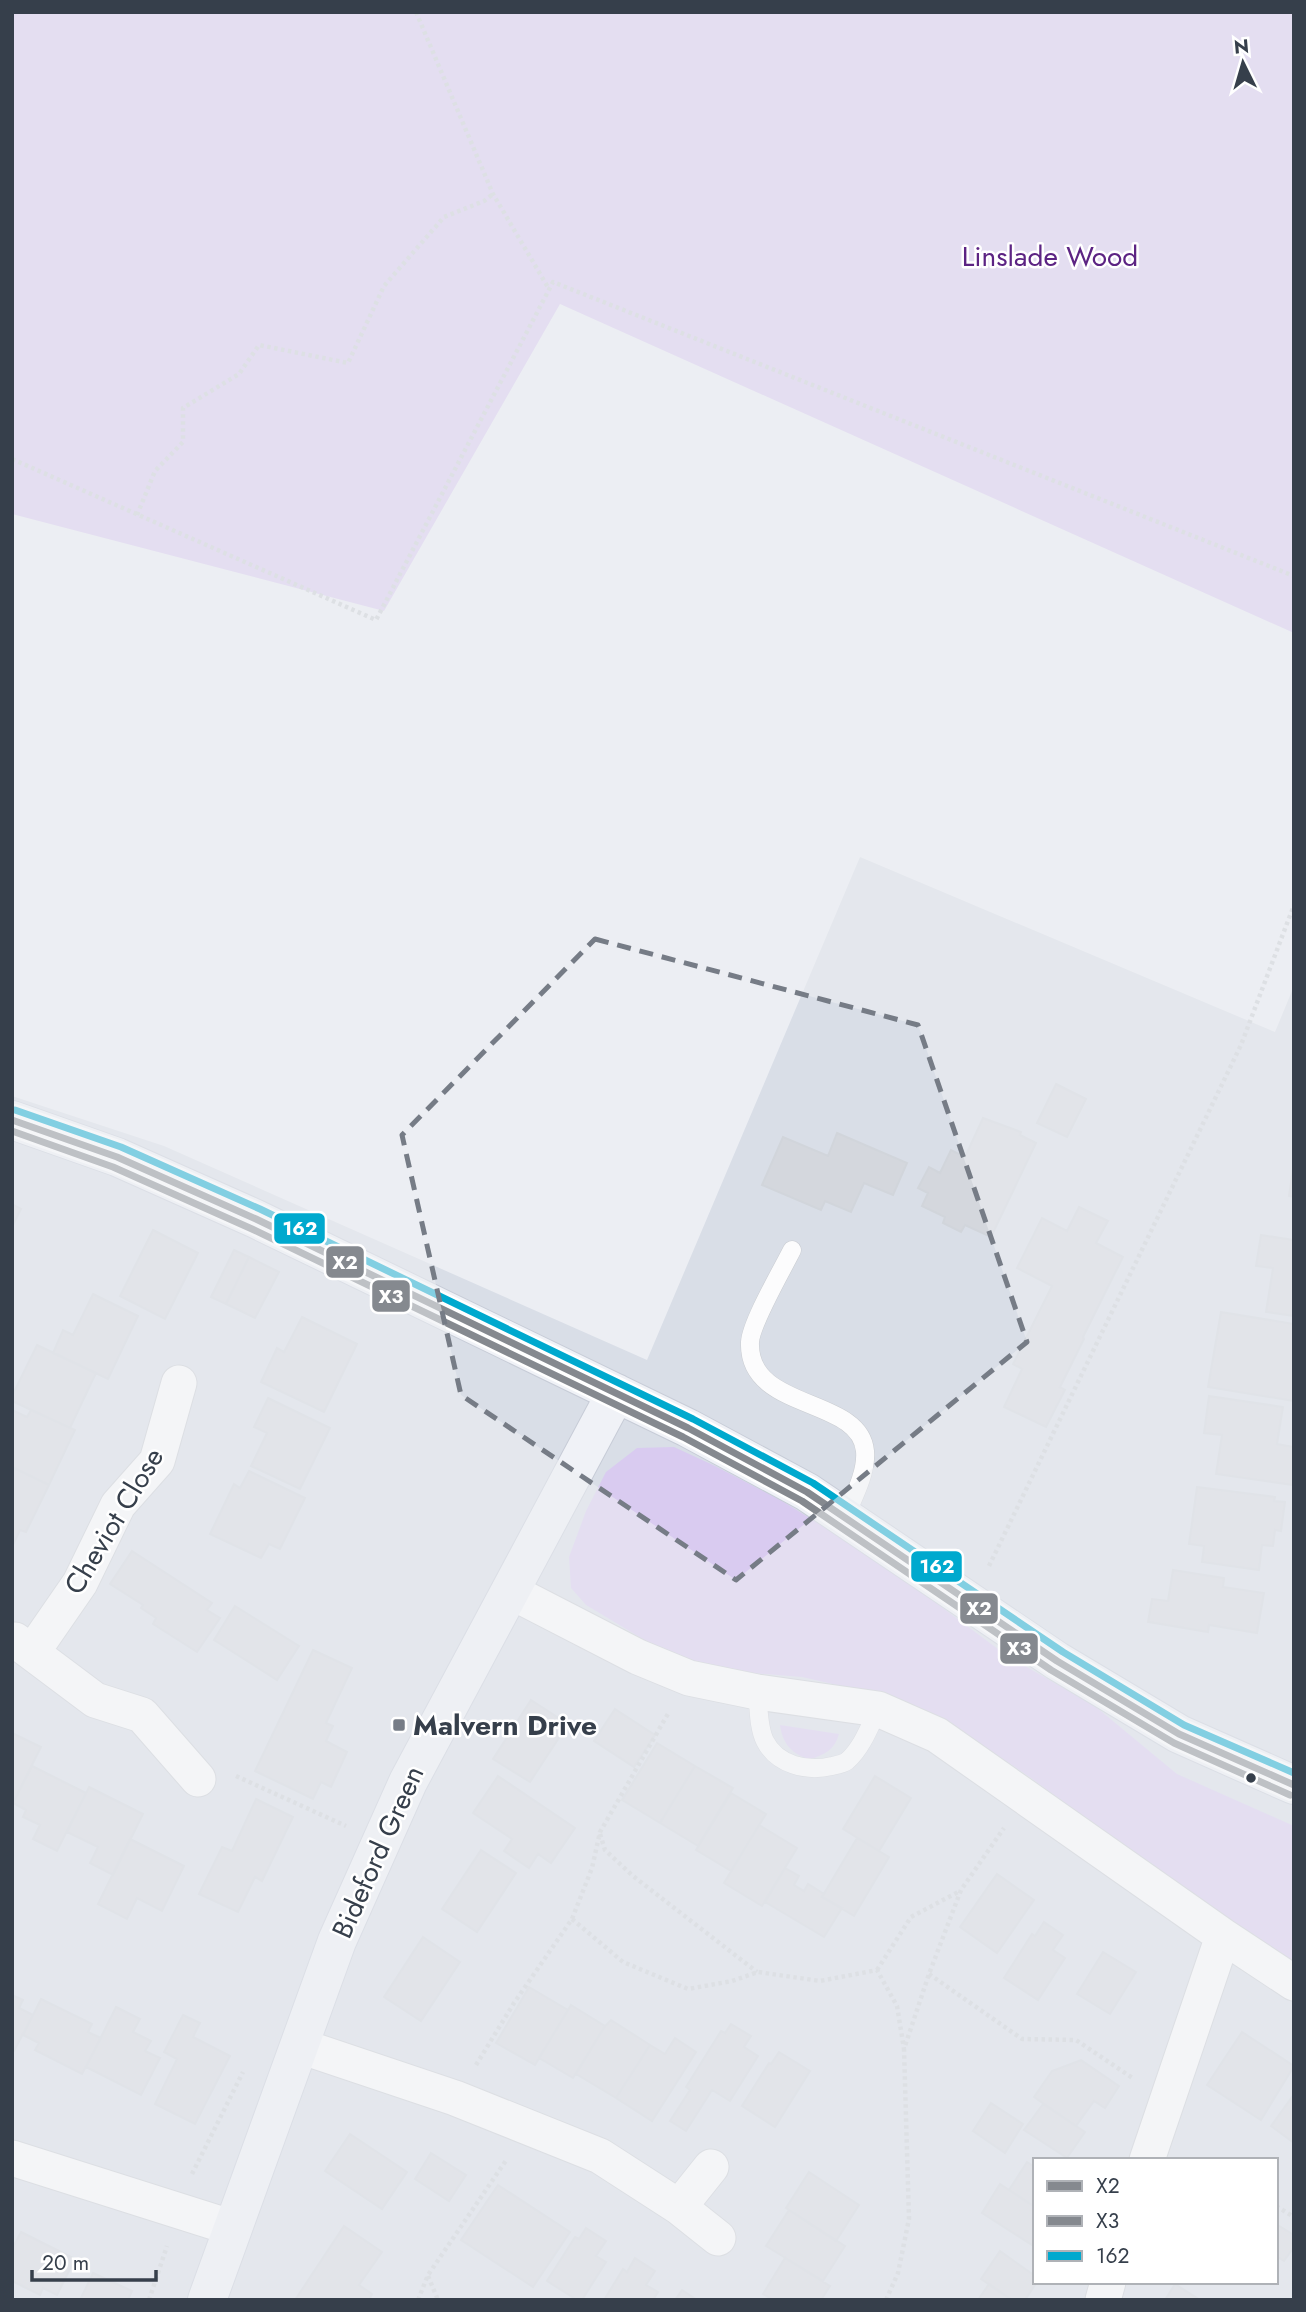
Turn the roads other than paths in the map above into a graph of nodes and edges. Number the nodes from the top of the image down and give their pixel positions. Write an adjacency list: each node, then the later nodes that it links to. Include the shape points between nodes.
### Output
1 (12, 1120): 4 (street, via 117,1157 244,1214)
2 (792, 1250): 5 (lane, via 753,1327 751,1355 755,1370 766,1383 842,1419 861,1438 864,1468)
3 (179, 1382): 7 (street, Cheviot Close, via 157,1461 118,1505 80,1583)
4 (616, 1394): 5 (street, via 795,1485); 6 (street, Bideford Green)
5 (845, 1517): 11 (street, via 971,1605 1179,1734)
6 (510, 1591): 8 (street, via 689,1678); 14 (street, Bideford Green, via 408,1782 337,1941)
7 (22, 1645): 10 (street, via 95,1700 142,1715)
8 (757, 1692): 9 (street); 9 (lane, via 764,1738 771,1751 806,1769 845,1762 866,1736)
9 (878, 1709): 12 (street, via 937,1735)
10 (198, 1779)
11 (1294, 1785)
12 (1223, 1936): 13 (street); 16 (street)
13 (1294, 1983)
14 (300, 2046): 18 (street, via 455,2098 600,2156); 19 (street, Bideford Green)
15 (12, 2158): 19 (street)
16 (1148, 2158)
17 (711, 2167): 18 (street)
18 (679, 2207): 20 (street)
19 (233, 2228): 21 (street, Bideford Green)
20 (719, 2238)
21 (207, 2300)

